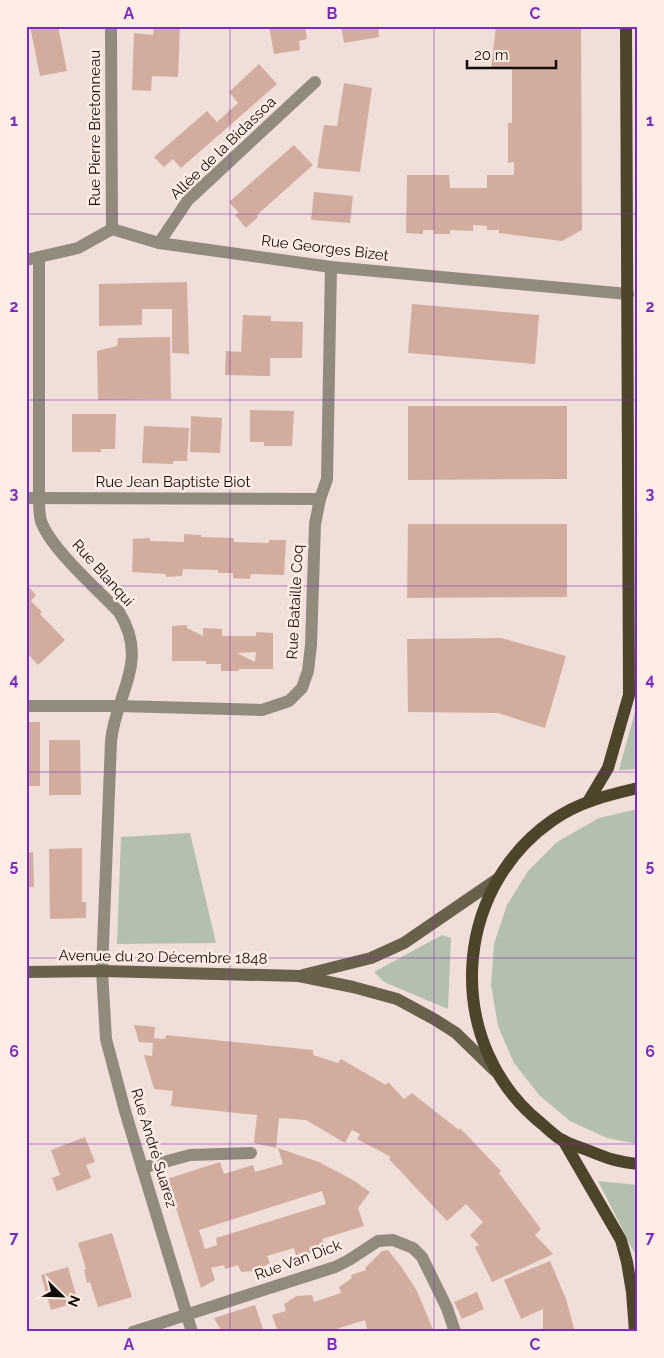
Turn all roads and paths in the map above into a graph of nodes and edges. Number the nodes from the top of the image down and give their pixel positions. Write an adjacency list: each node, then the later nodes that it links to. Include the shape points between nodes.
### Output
1 (111, 26): 4 (street, Rue Pierre Bretonneau)
2 (626, 26): 8 (main road)
3 (315, 82): 5 (street, Allée de la Bidassoa, via 188,200)
4 (112, 229): 5 (street, Rue Georges Bizet); 6 (street, via 78,248)
5 (159, 243): 7 (street, Rue Georges Bizet)
6 (32, 258): 9 (street, Rue Blanqui)
7 (331, 266): 8 (street, Rue Georges Bizet); 10 (street, Rue Bataille Coq, via 327,479)
8 (628, 294): 14 (main road, via 629,695 608,768)
9 (33, 498): 10 (street, Rue Jean Baptiste Biot); 12 (street, Rue Blanqui, via 47,533 127,624 132,664)
10 (320, 499): 12 (street, Rue Bataille Coq, via 315,524 308,671 302,688 289,701 262,710)
11 (26, 706): 12 (street, Rue Bataille Coq)
12 (120, 706): 16 (street, Rue Blanqui, via 111,741)
13 (638, 788): 14 (main road)
14 (589, 800): 15 (main road, via 553,820 535,835)
15 (499, 878): 18 (main road, Avenue du 20 Décembre 1848, via 404,943 371,958); 19 (main road, via 481,915 472,954 472,994 480,1034)
16 (102, 970): 17 (main road, Avenue du 20 Décembre 1848); 18 (main road, Avenue du 20 Décembre 1848); 23 (street, Rue André Suarez, via 106,1039)
17 (26, 972)
18 (299, 976): 19 (main road, Avenue du 20 Décembre 1848, via 397,999 456,1034)
19 (496, 1071): 20 (main road, via 524,1110)
20 (563, 1140): 22 (main road, via 618,1162); 28 (main road, via 621,1240 632,1292)
21 (250, 1154): 23 (street, via 190,1155)
22 (638, 1164)
23 (142, 1168): 24 (street, Rue André Suarez)
24 (187, 1315): 25 (street, Rue Van Dick); 26 (street, Rue André Suarez); 27 (street, Rue Van Dick, via 335,1267 378,1241 393,1240 413,1248 422,1257)
25 (133, 1332)
26 (192, 1332)
27 (455, 1332)
28 (635, 1332)

